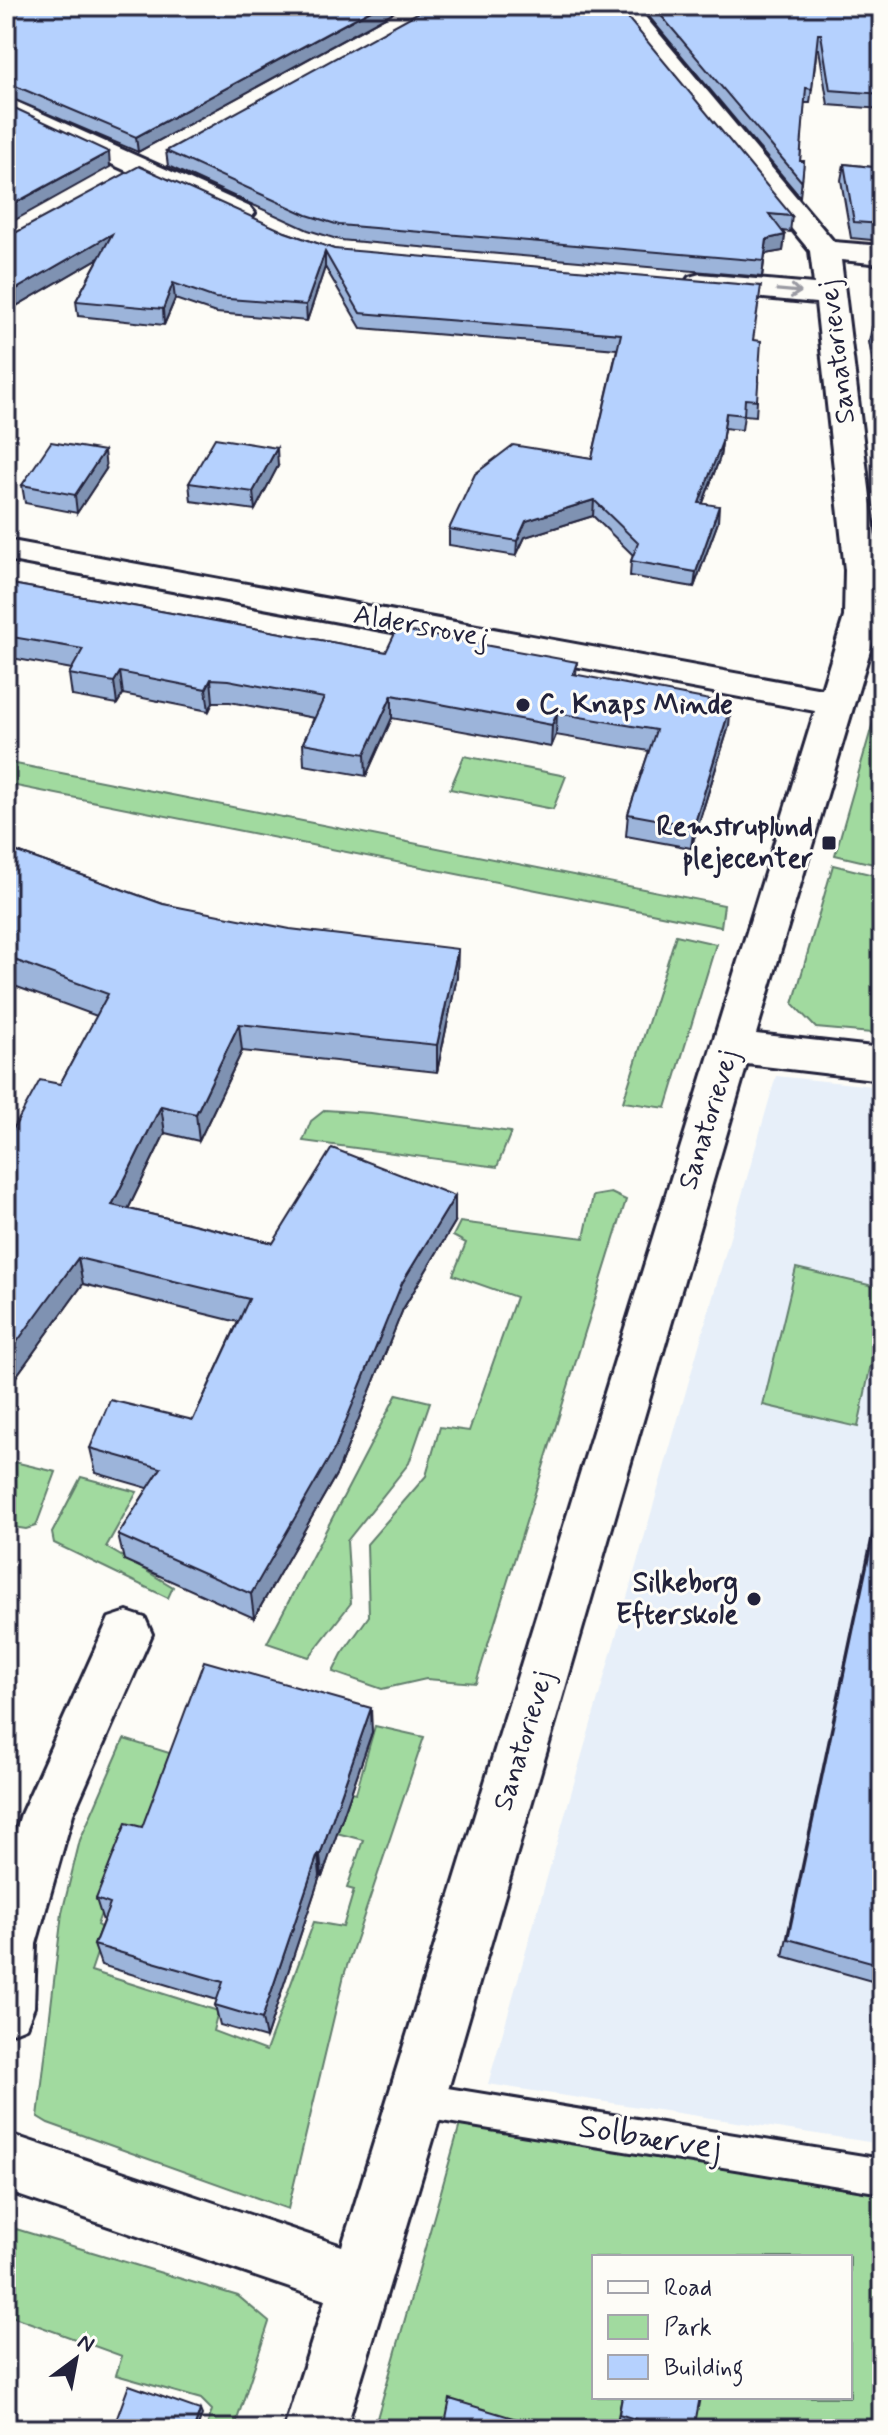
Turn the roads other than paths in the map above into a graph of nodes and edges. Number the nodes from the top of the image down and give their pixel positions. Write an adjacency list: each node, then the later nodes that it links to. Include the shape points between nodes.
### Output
1 (622, 6): 8 (street, Sanatorievej)
2 (6, 105): 4 (street)
3 (168, 151): 4 (street)
4 (140, 167): 5 (street); 6 (street)
5 (113, 181)
6 (269, 226)
7 (882, 255): 8 (street)
8 (828, 268): 9 (street); 11 (street, Sanatorievej, via 862,570 862,617)
9 (683, 281)
10 (6, 550): 11 (street, Aldersrovej)
11 (835, 703): 12 (street, Sanatorievej)
12 (731, 1047): 13 (street); 16 (street, Sanatorievej)
13 (882, 1064)
14 (127, 1634): 15 (street, via 47,1814 9,1944)
15 (6, 2007)
16 (417, 2100): 18 (lane, Solbærvej); 19 (street, Sanatorievej)
17 (6, 2162): 19 (street)
18 (882, 2176)
19 (361, 2282): 20 (street, Sanatorievej)
20 (315, 2429)

